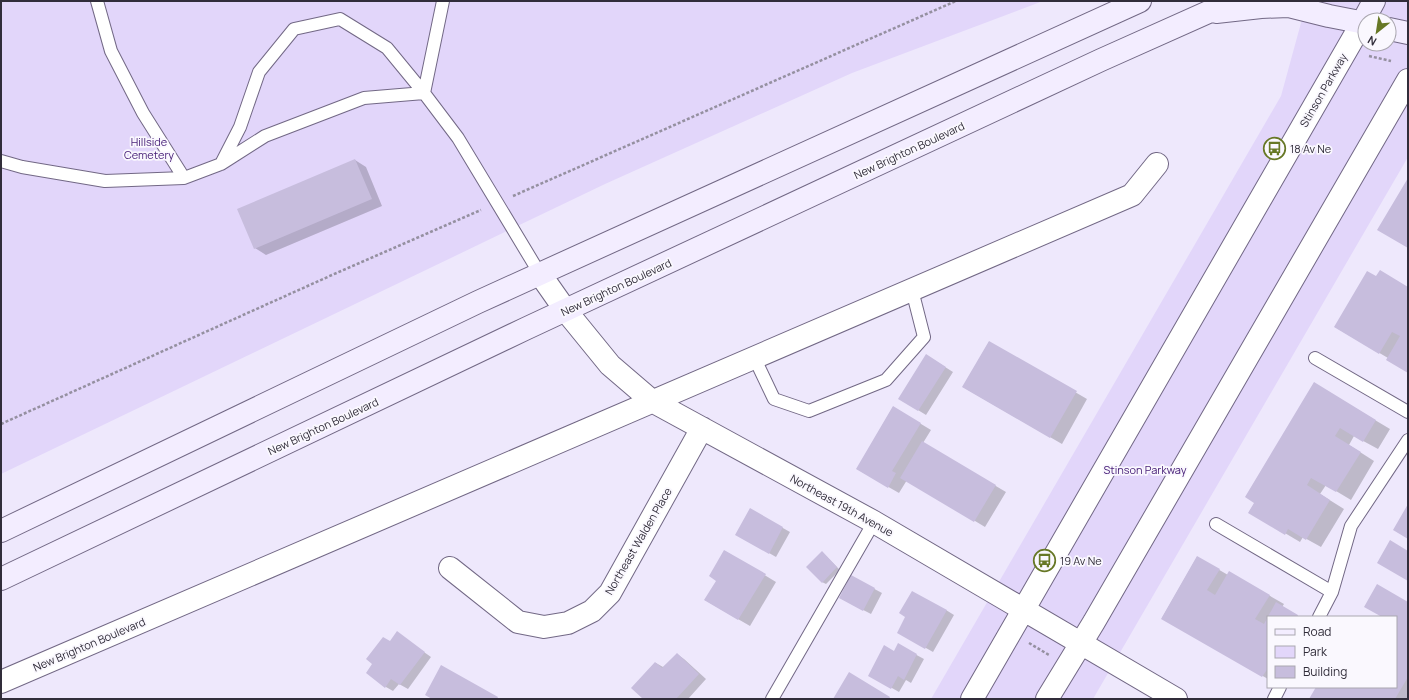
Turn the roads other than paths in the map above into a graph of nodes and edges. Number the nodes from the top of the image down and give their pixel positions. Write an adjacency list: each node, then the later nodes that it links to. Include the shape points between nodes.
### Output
1 (97, 1): 17 (lane, via 111,51 143,113)
2 (443, 1): 13 (lane)
3 (1140, 1): 18 (main road)
4 (1233, 1): 7 (main road, New Brighton Boulevard)
5 (1374, 1): 6 (main road, Stinson Parkway)
6 (1369, 12)
7 (1205, 14): 8 (main road, via 1289,6); 20 (main road, New Brighton Boulevard)
8 (1357, 22)
9 (1397, 31): 10 (main road)
10 (1408, 33)
11 (1357, 35): 33 (street, Stinson Parkway)
12 (1408, 80): 35 (street)
13 (424, 93): 15 (lane, via 364,98 265,136); 15 (lane, via 387,48 340,19 294,29 259,72 240,127); 18 (lane, via 458,138)
14 (1, 161): 17 (lane, via 105,181)
15 (221, 164): 17 (lane)
16 (1157, 164): 19 (street, New Brighton Boulevard, via 1132,194)
17 (184, 178)
18 (540, 274): 20 (street, Northeast 19th Avenue); 29 (main road)
19 (912, 290): 21 (street, New Brighton Boulevard); 21 (lane, via 924,337 886,380 809,411 774,399)
20 (566, 310): 23 (street, Northeast 19th Avenue, via 610,365); 31 (main road, New Brighton Boulevard)
21 (754, 357): 23 (street, New Brighton Boulevard)
22 (1315, 358): 24 (lane)
23 (652, 401): 25 (street, Northeast 19th Avenue); 36 (street, New Brighton Boulevard)
24 (1408, 412)
25 (702, 428): 27 (street, Northeast 19th Avenue); 30 (street, Northeast Walden Place, via 610,593 592,611 568,623 544,627 518,622)
26 (1408, 440): 32 (lane, via 1351,526)
27 (874, 522): 33 (street, Northeast 19th Avenue); 38 (lane)
28 (1216, 524): 32 (lane)
29 (1, 531)
30 (450, 568)
31 (1, 579)
32 (1332, 592): 34 (lane)
33 (1024, 610): 35 (street, Northeast 19th Avenue); 39 (street, Stinson Parkway)
34 (1320, 616)
35 (1080, 644): 40 (street); 41 (street, Northeast 19th Avenue)
36 (1, 682)
37 (1280, 688): 42 (lane)
38 (772, 699)
39 (972, 699)
40 (1047, 699)
41 (1176, 699)
42 (1274, 699)

